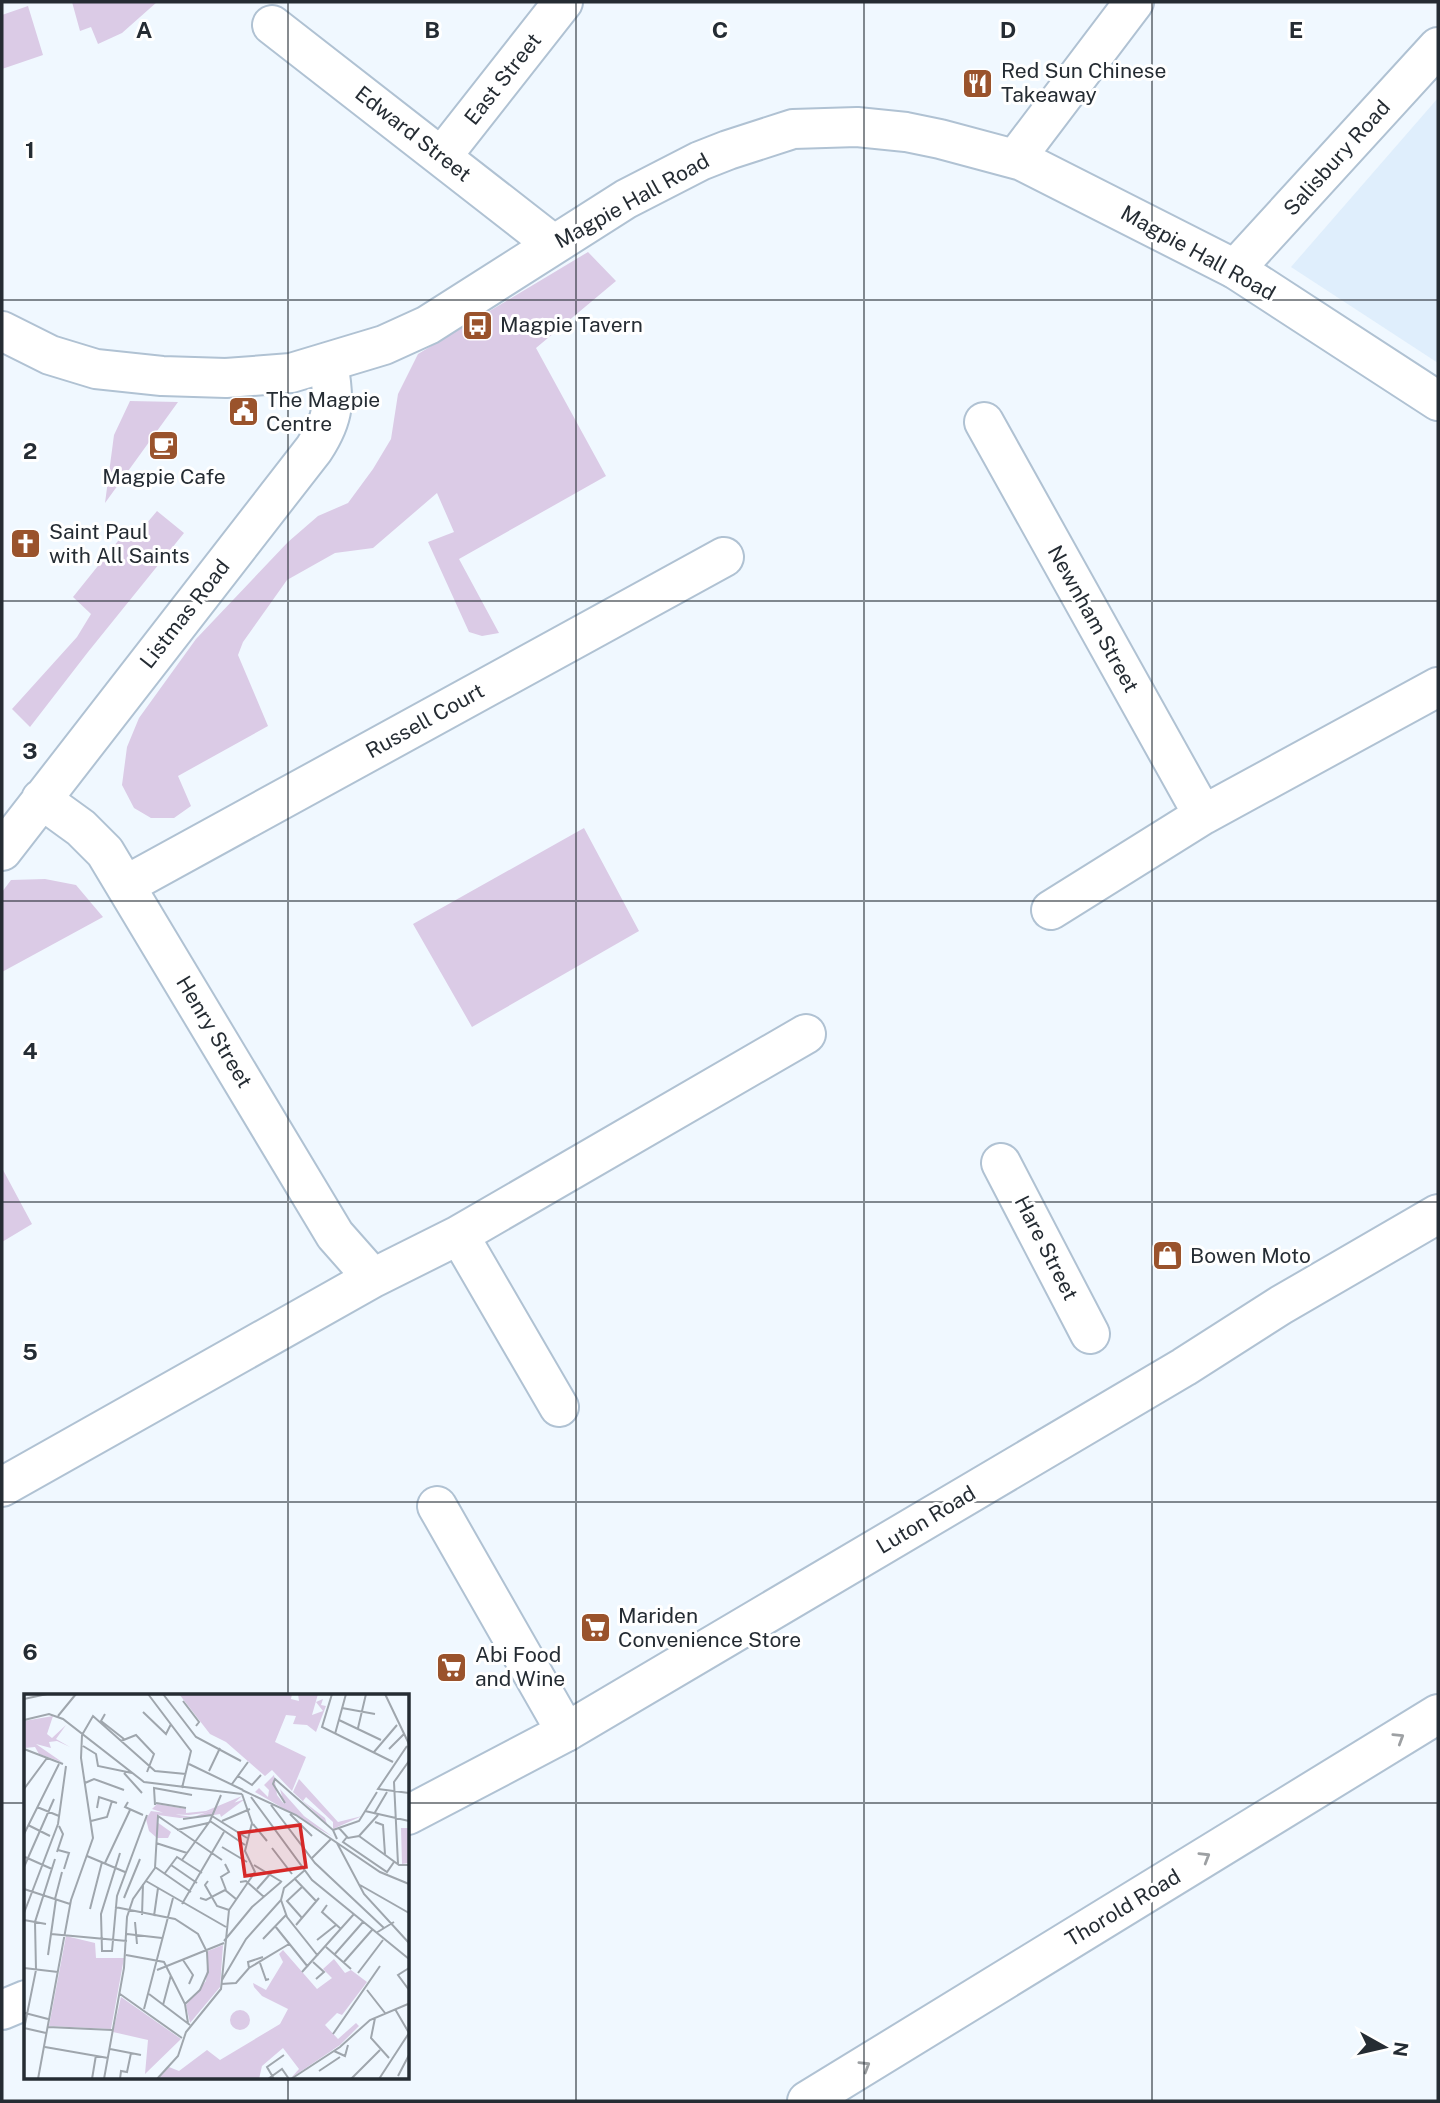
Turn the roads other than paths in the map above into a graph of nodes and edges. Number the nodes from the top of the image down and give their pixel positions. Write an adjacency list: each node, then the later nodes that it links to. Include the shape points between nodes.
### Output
1 (563, 2): 5 (street, East Street)
2 (1135, 2): 6 (street)
3 (272, 25): 5 (street, Edward Street)
4 (1438, 47): 8 (street, Salisbury Road)
5 (442, 156): 7 (street, Edward Street)
6 (1016, 158): 7 (street, Magpie Hall Road, via 906,132 857,127 793,129 699,161); 8 (street, Magpie Hall Road)
7 (553, 244): 10 (street, Magpie Hall Road, via 428,325)
8 (1235, 269): 11 (street, Magpie Hall Road)
9 (2, 331): 10 (street, Magpie Hall Road, via 65,360 122,373 247,378)
10 (328, 363): 15 (street, Listmas Road, via 332,413 314,449)
11 (1438, 401)
12 (984, 422): 16 (street, Newnham Street)
13 (724, 557): 18 (street, Russell Court)
14 (1438, 687): 16 (street)
15 (41, 799): 17 (street, Listmas Road); 18 (street, Henry Street, via 97,842)
16 (1203, 815): 19 (street)
17 (2, 851)
18 (126, 885): 24 (street, Henry Street, via 335,1235)
19 (1051, 910)
20 (806, 1034): 23 (street)
21 (1001, 1163): 25 (street, Hare Street)
22 (1438, 1214): 30 (street, Luton Road)
23 (458, 1235): 24 (street); 26 (street)
24 (373, 1278): 27 (street)
25 (1090, 1334)
26 (559, 1406)
27 (2, 1487)
28 (437, 1506): 30 (street)
29 (1438, 1714): 34 (street, Thorold Road, one-way to 29)
30 (566, 1732): 31 (street, Luton Road)
31 (410, 1814)
32 (24, 2001): 33 (street)
33 (2, 2010)
34 (807, 2101)

